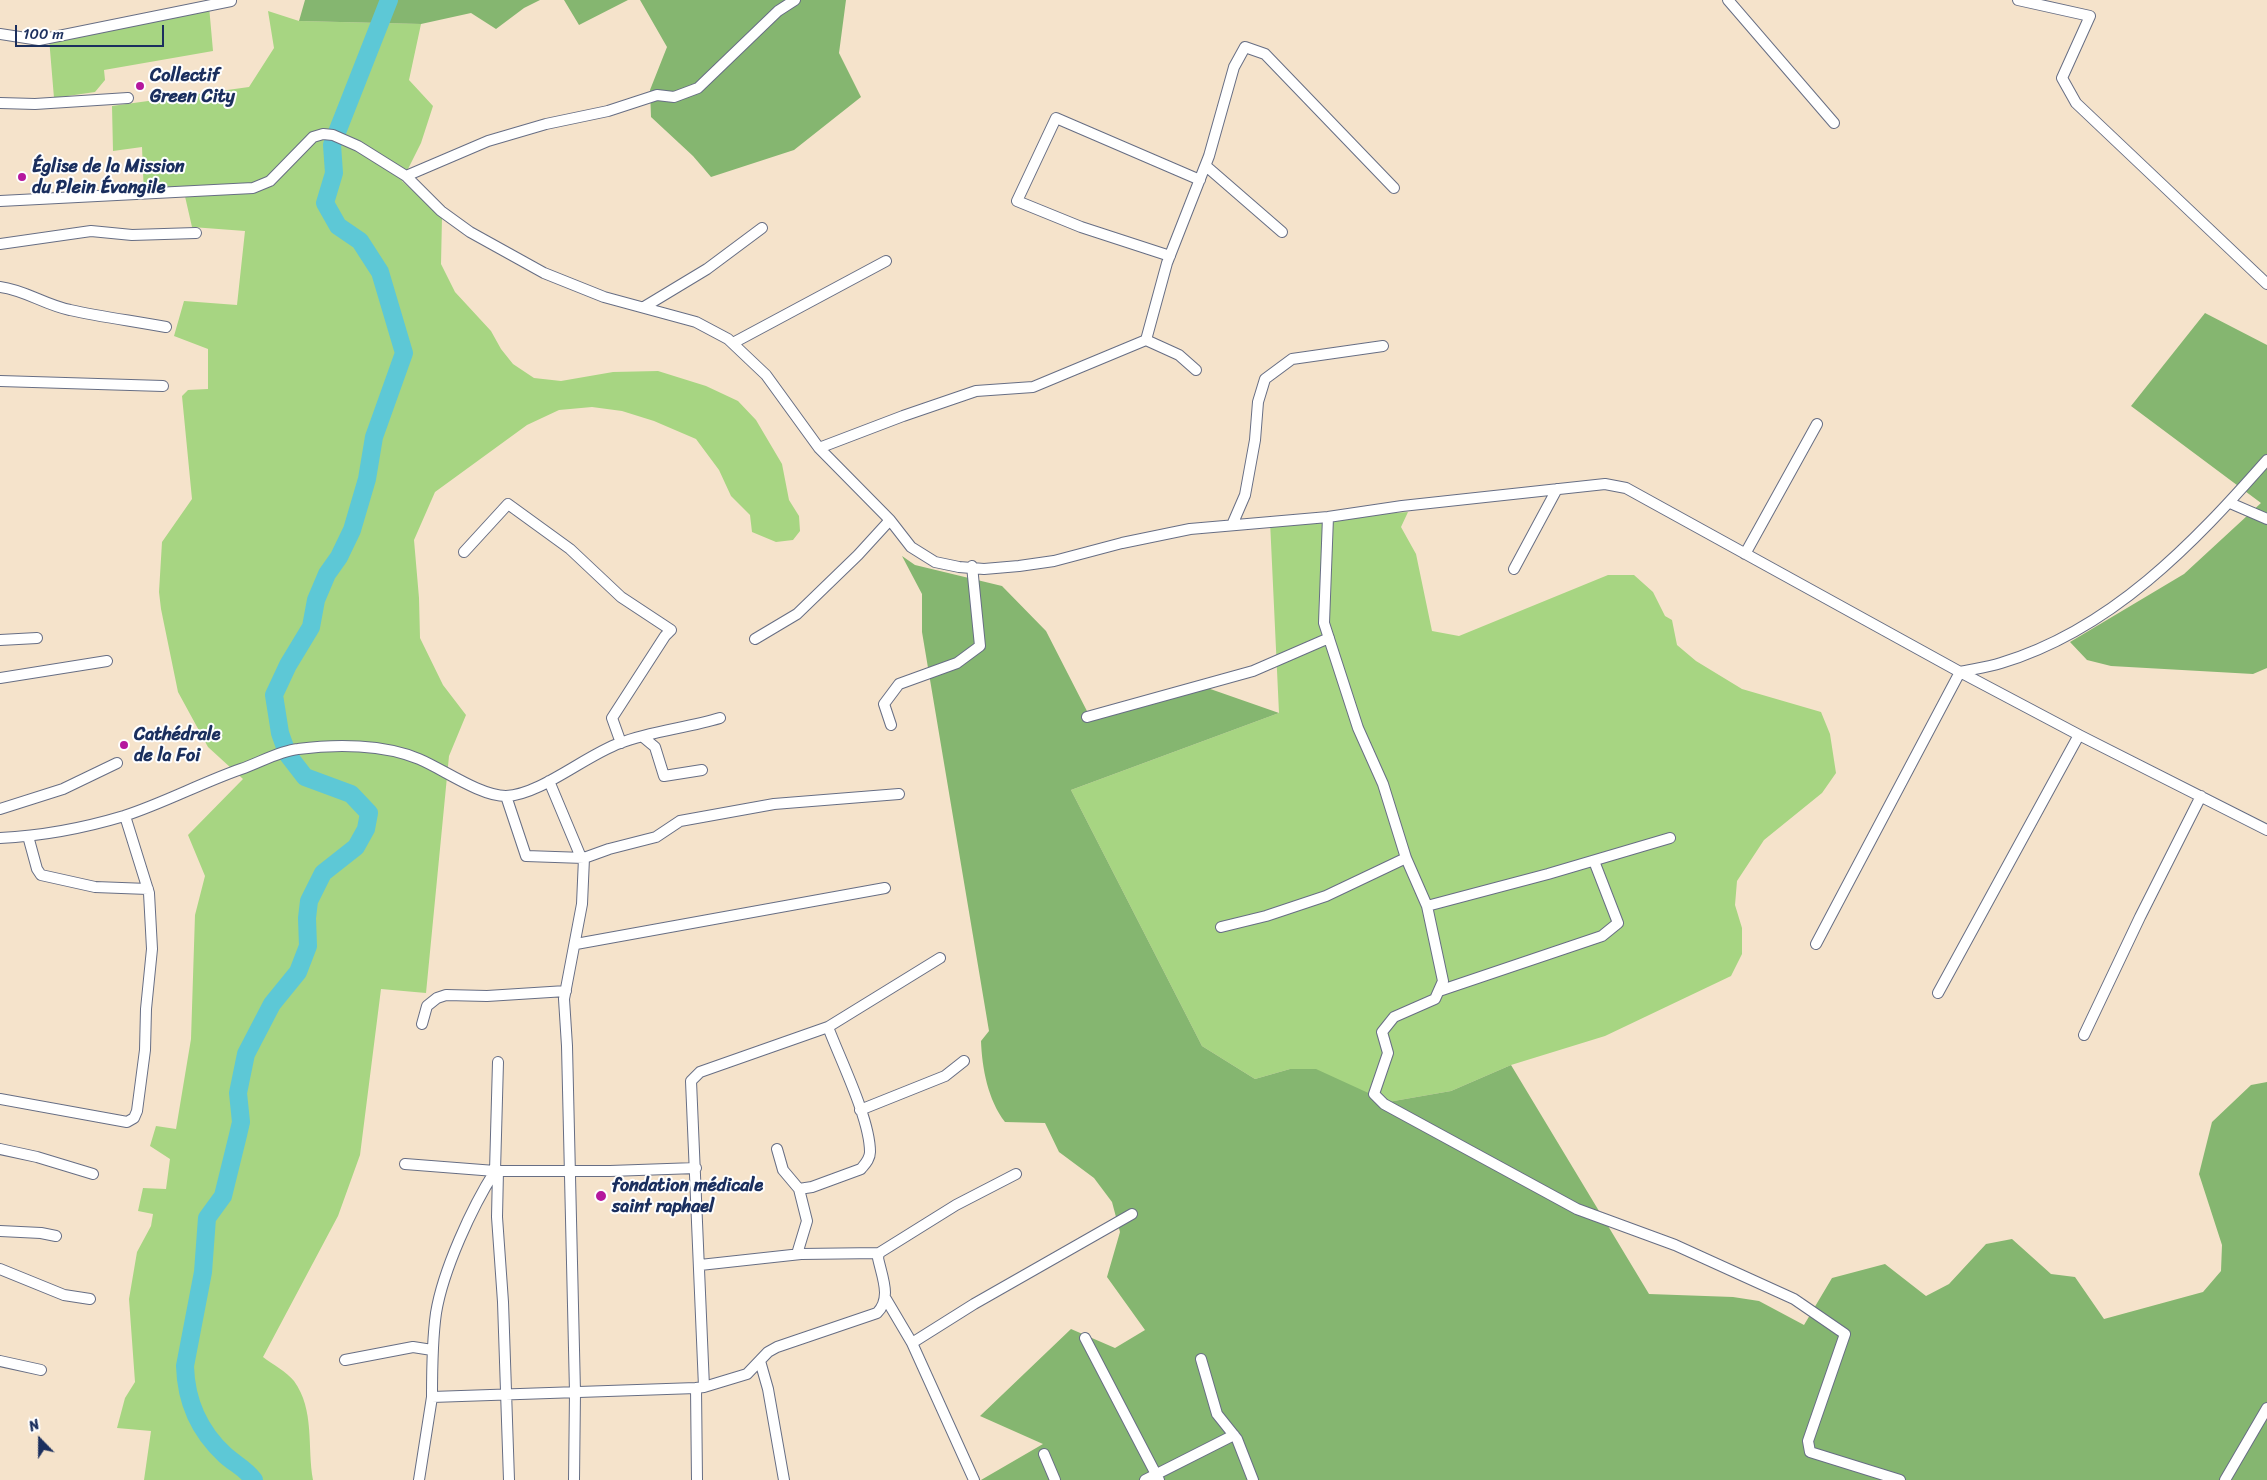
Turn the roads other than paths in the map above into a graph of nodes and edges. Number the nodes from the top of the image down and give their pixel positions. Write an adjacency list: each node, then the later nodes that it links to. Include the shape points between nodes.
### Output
1 (795, 0): 10 (street, via 778,11 698,88 674,97 657,95 608,111 488,140)
2 (1728, 0): 8 (street)
3 (2018, 0): 20 (street, via 2090,16 2062,78 2076,103)
4 (230, 1): 5 (street, via 38,40)
5 (0, 34)
6 (128, 98): 7 (street)
7 (0, 103)
8 (1834, 123)
9 (1206, 166): 11 (street); 12 (street, via 1234,67 1245,47 1265,54); 15 (street)
10 (406, 176): 13 (street, via 358,146 323,134 313,138 270,181 253,188); 22 (street, via 441,211 501,250 565,283)
11 (1200, 180): 18 (street); 18 (street, via 1056,118 1017,201 1081,227)
12 (1394, 188)
13 (0, 201)
14 (762, 228): 22 (street, via 707,269)
15 (1282, 232)
16 (196, 233): 17 (street, via 132,235 81,232)
17 (0, 244)
18 (1170, 256): 24 (street)
19 (886, 261): 25 (street)
20 (2267, 284)
21 (0, 287): 23 (street, via 70,310)
22 (644, 307): 25 (street, via 712,328)
23 (166, 327)
24 (1146, 340): 27 (street, via 1179,355); 31 (street, via 1034,387 976,391)
25 (733, 343): 31 (street, via 766,374)
26 (1383, 346): 38 (street, via 1292,359 1265,379 1258,402 1246,495)
27 (1196, 370)
28 (0, 381): 29 (street)
29 (163, 386)
30 (1817, 424): 40 (street)
31 (818, 448): 37 (street)
32 (2267, 460): 34 (street)
33 (1556, 489): 35 (street); 40 (street, via 1606,484 1626,488); 42 (street)
34 (2230, 503): 36 (street); 48 (street, via 2118,606 2056,642 2001,664)
35 (1328, 517): 38 (street); 44 (street, via 1324,624)
36 (2267, 519)
37 (890, 520): 41 (street, via 911,547 935,562); 45 (street, via 796,614)
38 (1232, 525): 41 (street, via 1190,529 1028,565 984,569)
39 (464, 552): 55 (street, via 508,504 570,550 622,597 671,630 612,718)
40 (1745, 554): 48 (street)
41 (972, 566): 52 (street, via 980,646 957,662 898,684 884,704)
42 (1514, 569)
43 (38, 638): 46 (street)
44 (1329, 638): 50 (street, via 1252,671); 69 (street, via 1358,728 1383,784)
45 (755, 639)
46 (0, 640)
47 (107, 661): 49 (street)
48 (1960, 672): 53 (street); 76 (street)
49 (0, 678)
50 (1087, 717)
51 (720, 718): 54 (street)
52 (891, 725)
53 (2079, 735): 61 (street); 80 (street)
54 (643, 737): 55 (street); 57 (street, via 655,747 664,776)
55 (621, 742): 58 (street)
56 (117, 764): 62 (street, via 62,789)
57 (702, 770)
58 (549, 781): 60 (street); 68 (street)
59 (899, 794): 68 (street, via 774,804 680,821 656,837)
60 (506, 796): 63 (street, via 457,779 394,750 333,747 298,749); 68 (street, via 526,856)
61 (2201, 796): 64 (street); 83 (street)
62 (0, 809)
63 (125, 816): 65 (street); 72 (street)
64 (2267, 830)
65 (28, 836): 66 (street); 72 (street, via 41,875 95,887)
66 (0, 838)
67 (1670, 838): 70 (street)
68 (584, 858): 75 (street)
69 (1406, 858): 73 (street); 74 (street, via 1326,896)
70 (1594, 861): 73 (street); 79 (street, via 1618,923 1602,936)
71 (884, 888): 75 (street)
72 (148, 889): 86 (street, via 152,949 142,1090 134,1118 127,1122)
73 (1427, 906): 79 (street, via 1443,981)
74 (1221, 927)
75 (576, 944): 78 (street)
76 (1816, 944)
77 (940, 958): 82 (street)
78 (566, 991): 81 (street, via 446,995 427,1006); 93 (street)
79 (1439, 991): 131 (street, via 1435,999 1394,1017 1382,1032 1388,1053 1374,1094 1384,1104 1577,1209 1675,1245 1794,1299 1845,1334 1808,1441 1810,1452)
80 (1938, 993)
81 (422, 1024)
82 (828, 1027): 87 (street); 91 (street, via 695,1076 691,1081)
83 (2084, 1035)
84 (964, 1061): 87 (street, via 945,1076)
85 (498, 1062): 92 (street)
86 (0, 1099)
87 (860, 1110): 96 (street, via 870,1153 867,1163 861,1169)
88 (777, 1148): 96 (street, via 783,1170)
89 (0, 1149): 94 (street)
90 (405, 1164): 92 (street)
91 (696, 1168): 93 (street); 102 (street)
92 (496, 1171): 93 (street); 108 (street, via 484,1188 456,1251 436,1312); 116 (street)
93 (568, 1172): 115 (street)
94 (93, 1174)
95 (1016, 1174): 100 (street, via 956,1205)
96 (799, 1189): 101 (street, via 807,1221)
97 (1132, 1214): 107 (street)
98 (0, 1231): 99 (street)
99 (56, 1236)
100 (879, 1253): 101 (street); 105 (street)
101 (797, 1254): 102 (street)
102 (700, 1266): 114 (street)
103 (0, 1269): 104 (street, via 64,1295)
104 (90, 1299)
105 (886, 1299): 107 (street); 112 (street, via 877,1313 777,1347)
106 (1085, 1338): 121 (street)
107 (912, 1343): 127 (street)
108 (432, 1350): 110 (street, via 413,1347); 117 (street)
109 (1201, 1359): 119 (street, via 1217,1414)
110 (345, 1360)
111 (0, 1361): 113 (street)
112 (760, 1361): 114 (street, via 747,1374); 126 (street)
113 (41, 1370)
114 (700, 1388): 115 (street); 125 (street)
115 (575, 1392): 116 (street); 124 (street)
116 (507, 1395): 117 (street); 123 (street)
117 (432, 1397): 122 (street)
118 (2267, 1408): 132 (street)
119 (1234, 1435): 121 (street); 130 (street)
120 (1044, 1454): 128 (street)
121 (1158, 1477): 129 (street)
122 (419, 1480)
123 (508, 1480)
124 (574, 1480)
125 (697, 1480)
126 (784, 1480)
127 (974, 1480)
128 (1055, 1480)
129 (1144, 1480)
130 (1253, 1480)
131 (1900, 1480)
132 (2225, 1480)

